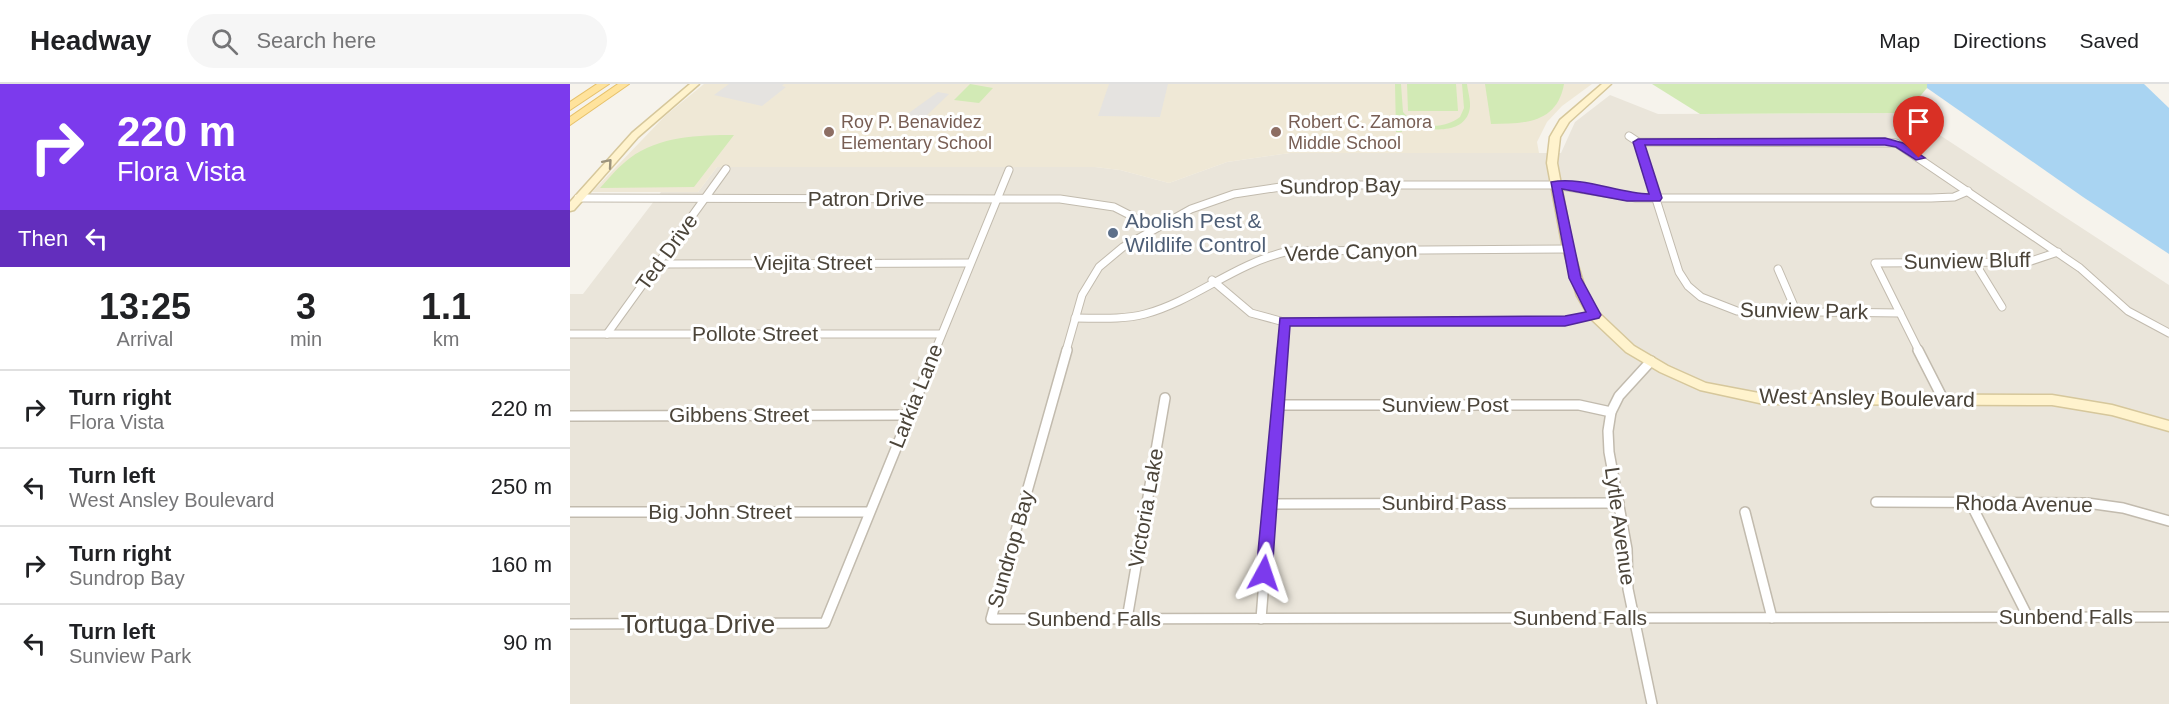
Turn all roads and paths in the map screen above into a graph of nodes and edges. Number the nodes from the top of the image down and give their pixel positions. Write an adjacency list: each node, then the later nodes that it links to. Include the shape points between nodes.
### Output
1 (604, 84): 5 (main road)
2 (624, 84): 6 (main road)
3 (694, 84): 13 (street, one-way to 3)
4 (1607, 84): 11 (street, West Ansley Boulevard, via 1574,110 1559,128 1551,153)
5 (570, 107)
6 (570, 122)
7 (1629, 136): 8 (street)
8 (1638, 142): 12 (street, via 1892,142); 14 (street, Sunview Park)
9 (726, 169): 15 (street, Ted Drive)
10 (1009, 170): 16 (street, Larkia Lane)
11 (1555, 185): 14 (street, Sundrop Bay); 18 (street, Sundrop Bay, via 1271,187 1214,200); 19 (street, West Ansley Boulevard)
12 (1968, 191): 14 (street, Sundrop Bay, via 1931,198); 20 (street)
13 (574, 198): 15 (street, Patron Drive); 17 (street)
14 (1656, 198): 27 (street, Sunview Park, via 1679,272 1695,292 1737,311)
15 (705, 199): 16 (street, Patron Drive); 23 (street, Ted Drive)
16 (997, 199): 18 (street, Patron Drive, via 1097,203 1129,213); 21 (street, Larkia Lane)
17 (570, 208)
18 (1155, 228): 30 (street, Sundrop Bay, via 1099,267 1082,295)
19 (1568, 249): 25 (street, Verde Canyon, via 1289,251 1250,260); 29 (street, West Ansley Boulevard, via 1579,287)
20 (2058, 252): 22 (street, Sunview Bluff, via 2028,262); 32 (street, via 2128,311)
21 (969, 263): 23 (street, Viejita Street); 35 (street, Larkia Lane)
22 (1975, 263): 26 (street); 28 (street, Sunview Bluff, via 1875,263)
23 (657, 264): 34 (street, Ted Drive)
24 (1778, 269): 27 (street)
25 (1212, 280): 30 (street, Verde Canyon, via 1146,314); 31 (street, via 1251,313)
26 (2002, 307)
27 (1797, 313): 28 (street, Sunview Park)
28 (1900, 313): 38 (street)
29 (1594, 315): 31 (street, via 1565,321); 36 (street, West Ansley Boulevard, via 1624,344)
30 (1076, 318): 56 (street, Sundrop Bay)
31 (1284, 322): 39 (street)
32 (2169, 333)
33 (570, 334): 34 (street, Pollote Street)
34 (607, 334): 35 (street, Pollote Street)
35 (940, 334): 41 (street, Larkia Lane)
36 (1651, 362): 38 (street, West Ansley Boulevard, via 1704,387 1764,399); 40 (street, Lytle Avenue, via 1629,383)
37 (1165, 398): 57 (street, Victoria Lake)
38 (1943, 399): 43 (street, West Ansley Boulevard, via 2052,400 2112,410)
39 (1278, 405): 40 (street, Sunview Post, via 1579,405); 47 (street)
40 (1611, 412): 46 (street, Lytle Avenue, via 1609,452)
41 (908, 415): 42 (street, Gibbens Street); 49 (street, Larkia Lane)
42 (570, 416)
43 (2169, 426)
44 (1876, 502): 45 (street, Rhoda Avenue)
45 (1970, 502): 51 (street, Rhoda Avenue, via 2086,503); 52 (street)
46 (1619, 503): 47 (street, Sunbird Pass); 54 (street, Lytle Avenue)
47 (1270, 504): 58 (street)
48 (570, 512): 49 (street, Big John Street)
49 (869, 512): 59 (street, Larkia Lane)
50 (1745, 512): 55 (street)
51 (2169, 521)
52 (2028, 617): 53 (street, Sunbend Falls); 55 (street, Sunbend Falls)
53 (2169, 617)
54 (1634, 618): 55 (street, Sunbend Falls); 58 (street, Sunbend Falls); 61 (street, Lytle Avenue)
55 (1772, 618)
56 (991, 619): 57 (street, Sunbend Falls)
57 (1127, 619): 58 (street, Sunbend Falls)
58 (1261, 619)
59 (825, 623): 60 (street, Tortuga Drive)
60 (570, 624)
61 (1652, 704)

